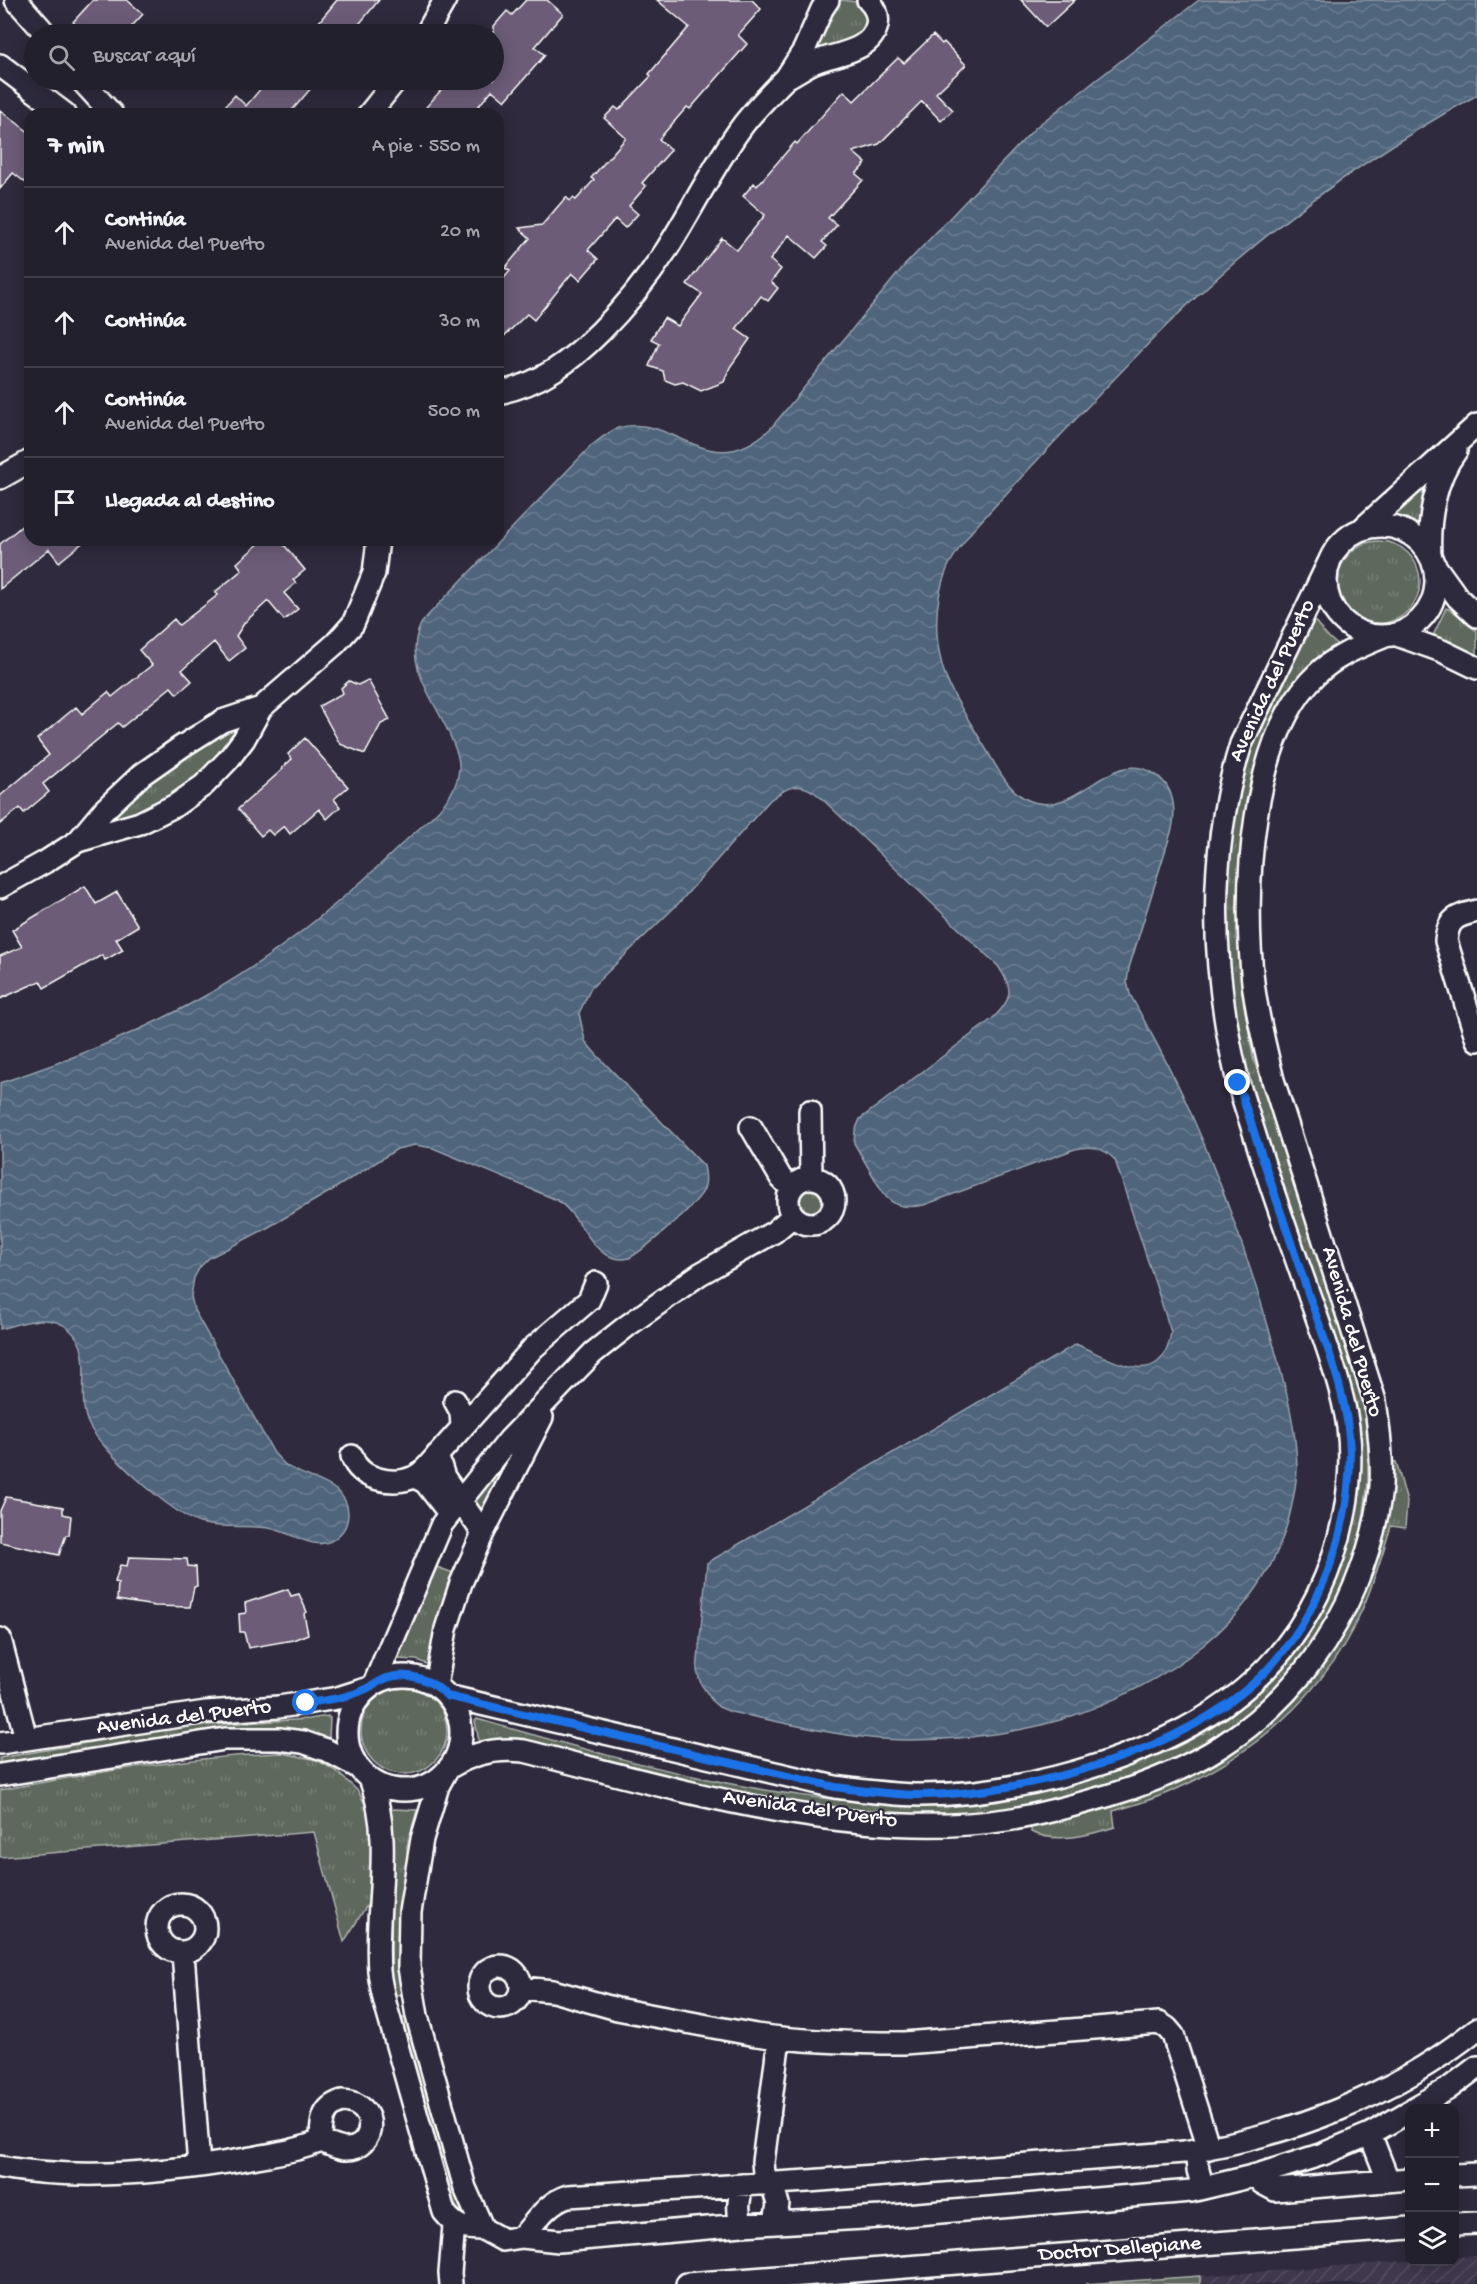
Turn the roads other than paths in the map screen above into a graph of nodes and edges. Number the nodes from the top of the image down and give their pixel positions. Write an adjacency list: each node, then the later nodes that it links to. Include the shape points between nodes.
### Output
1 (10, 0): 6 (street)
2 (16, 0): 7 (street)
3 (445, 0): 8 (street)
4 (828, 0): 10 (street)
5 (868, 0): 10 (street, via 878,20 875,34 865,44 815,62)
6 (0, 4)
7 (37, 24)
8 (432, 24)
9 (0, 64): 11 (street)
10 (786, 78): 18 (street, via 723,154 666,249 619,312 543,379)
11 (24, 82)
12 (34, 90): 15 (street)
13 (90, 90): 16 (street)
14 (388, 90): 17 (street)
15 (57, 108)
16 (107, 108)
17 (374, 108)
18 (504, 392)
19 (1477, 425): 22 (street); 25 (street, via 1452,457 1433,503 1428,530)
20 (24, 464): 21 (street)
21 (0, 478)
22 (1360, 531): 24 (street, via 1340,544); 25 (street, via 1385,526 1401,530 1416,538)
23 (377, 546): 29 (street, via 374,573 352,624 336,644)
24 (1331, 558): 27 (street, via 1327,590 1340,618 1367,635); 51 (street, Avenida del Puerto, via 1240,744 1218,872 1218,968 1238,1083 1330,1356 1344,1407 1350,1453 1337,1548 1310,1609 1265,1671 1197,1722 1101,1764 1024,1783 923,1795 835,1787)
25 (1432, 560): 26 (street, via 1458,598); 27 (street, via 1437,579 1431,608 1411,629)
26 (1477, 616)
27 (1390, 636): 28 (street, via 1442,651); 54 (street, Avenida del Puerto, via 1335,659 1316,674 1290,709 1270,759 1252,847 1249,930 1262,1033 1273,1080 1375,1401 1380,1448 1381,1493 1359,1573 1321,1650 1287,1693 1229,1743 1178,1771 1088,1802 1005,1820 948,1824 860,1822 746,1804 517,1750 473,1755)
28 (1477, 668)
29 (261, 708): 30 (street, via 222,721 141,775); 30 (street, via 244,739 204,785 140,823)
30 (78, 841): 31 (street)
31 (0, 887)
32 (1477, 911): 33 (street, via 1451,922 1446,941)
33 (1477, 1040)
34 (810, 1111): 36 (street)
35 (751, 1127): 37 (street)
36 (811, 1178): 37 (street); 38 (street, via 830,1188 833,1210 815,1224)
37 (791, 1188): 38 (street, via 788,1203)
38 (793, 1216): 40 (street, via 774,1232 700,1274 645,1312 593,1353)
39 (596, 1283): 42 (street, via 588,1300 533,1348)
40 (561, 1386): 46 (street); 47 (street, via 532,1434)
41 (455, 1401): 42 (street)
42 (462, 1426): 43 (street)
43 (437, 1455): 45 (street); 46 (street)
44 (352, 1456): 45 (street, via 360,1471 374,1477 398,1481)
45 (415, 1477): 46 (street)
46 (454, 1506): 47 (street); 50 (street)
47 (483, 1533): 51 (street, via 446,1629)
48 (0, 1639): 49 (street)
49 (5, 1678): 52 (street)
50 (370, 1686): 51 (street, via 389,1677 405,1676 422,1678); 52 (street, Avenida del Puerto, via 338,1698 306,1703 206,1712); 55 (street, via 355,1702 346,1734 349,1751)
51 (442, 1691): 54 (street, via 457,1712 461,1730 459,1749)
52 (26, 1738): 53 (street, Avenida del Puerto)
53 (0, 1743)
54 (448, 1770): 55 (street, via 431,1784 400,1791 385,1788); 59 (street, via 438,1786 422,1839 410,1912)
55 (364, 1774): 56 (street, Avenida del Puerto, via 326,1750 303,1742 225,1739); 60 (street, via 376,1795 382,1839 379,1971)
56 (0, 1775)
57 (183, 1953): 69 (street)
58 (522, 1988): 62 (street)
59 (414, 1997): 60 (street); 85 (street, via 465,2188)
60 (385, 2003): 82 (street, via 437,2190 444,2212)
61 (1477, 2029): 68 (street, via 1430,2062 1368,2097 1277,2132)
62 (779, 2038): 68 (street, via 904,2043 1159,2023 1173,2035); 76 (street, via 762,2162)
63 (1477, 2067): 64 (street)
64 (1422, 2104)
65 (1405, 2114): 66 (street)
66 (1370, 2134): 73 (street, via 1323,2154); 75 (street)
67 (321, 2141): 69 (street, via 301,2149)
68 (1210, 2148): 73 (street, via 1233,2157); 76 (street); 78 (street, via 1196,2159)
69 (199, 2166): 70 (street, via 103,2174)
70 (0, 2168)
71 (1477, 2174): 72 (street)
72 (1459, 2175)
73 (1247, 2178): 75 (street, via 1275,2190); 78 (street)
74 (1405, 2179): 75 (street)
75 (1388, 2180)
76 (768, 2184): 77 (street); 79 (street, via 778,2204)
77 (743, 2185): 83 (street, via 738,2203); 86 (street, via 568,2196 550,2205)
78 (1203, 2188): 79 (street)
79 (776, 2223): 83 (street)
80 (1477, 2223): 81 (street)
81 (1459, 2224)
82 (454, 2225): 85 (street); 87 (street)
83 (742, 2225): 86 (street, via 559,2241)
84 (1405, 2228): 88 (street, Doctor Dellepiane)
85 (483, 2229): 86 (street, via 503,2241)
86 (522, 2237)
87 (451, 2284)
88 (687, 2284)

